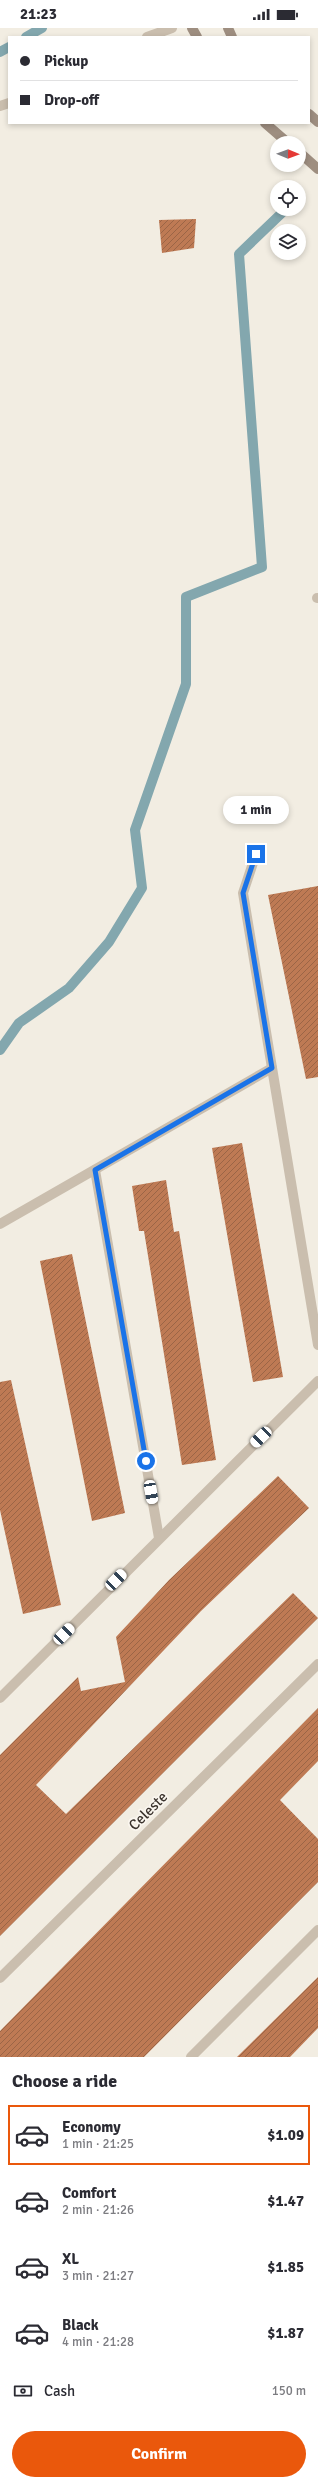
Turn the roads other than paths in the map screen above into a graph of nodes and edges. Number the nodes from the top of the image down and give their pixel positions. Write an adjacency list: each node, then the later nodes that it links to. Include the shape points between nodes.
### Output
1 (172, 28): 2 (street)
2 (150, 36)
3 (310, 115): 4 (main road)
4 (318, 122)
5 (267, 124): 6 (main road)
6 (280, 136)
7 (306, 158): 8 (main road)
8 (318, 169)
9 (256, 854): 10 (street, via 243,893)
10 (272, 1068): 11 (street); 13 (street)
11 (95, 1170): 12 (street); 15 (street)
12 (0, 1224)
13 (318, 1345)
14 (318, 1381): 15 (street)
15 (159, 1538): 17 (street)
16 (318, 1664): 19 (street, Celeste)
17 (0, 1698)
18 (318, 1930): 20 (street)
19 (0, 1978)
20 (191, 2057)

